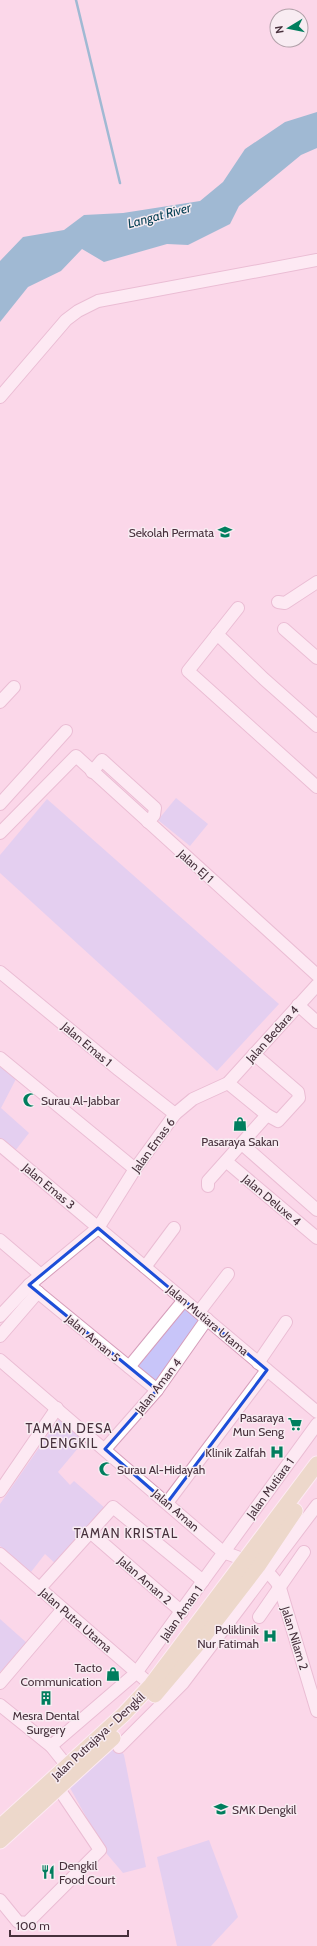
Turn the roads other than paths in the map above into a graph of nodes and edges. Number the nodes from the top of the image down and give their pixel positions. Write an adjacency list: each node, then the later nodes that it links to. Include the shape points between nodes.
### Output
1 (317, 260): 2 (street, via 98,301 66,320)
2 (0, 397)
3 (317, 582): 4 (street, via 285,603)
4 (278, 602)
5 (238, 608): 7 (street)
6 (284, 629): 8 (street)
7 (217, 634): 11 (street); 13 (street, via 188,671)
8 (317, 658)
9 (14, 687): 10 (street)
10 (0, 702)
11 (317, 726)
12 (66, 731): 14 (street)
13 (317, 787)
14 (0, 804)
15 (0, 833): 17 (street, Jalan EJ 1, via 76,756)
16 (0, 972): 24 (street, Jalan Emas 1)
17 (317, 975)
18 (317, 985): 19 (street, Jalan Bedara 4)
19 (298, 1005): 20 (street); 21 (street, Jalan Bedara 4)
20 (317, 1022)
21 (254, 1054): 23 (street, Jalan Bedara 4); 25 (street, via 298,1092 299,1098 278,1121)
22 (0, 1058): 29 (street)
23 (228, 1083): 24 (street, Jalan Emas 6, via 193,1099); 25 (street)
24 (175, 1114): 29 (street, Jalan Emas 6)
25 (266, 1115): 26 (street)
26 (242, 1144): 28 (street); 31 (street)
27 (0, 1145): 32 (street, Jalan Emas 3)
28 (227, 1162): 30 (street, via 208,1181); 34 (street, Jalan Deluxe 4)
29 (135, 1169): 32 (street, Jalan Emas 6)
30 (208, 1186)
31 (317, 1210)
32 (98, 1228): 36 (street, Jalan Mutiara Utama); 38 (street, Jalan Emas 6)
33 (174, 1228): 36 (street)
34 (317, 1238)
35 (0, 1240): 38 (street)
36 (145, 1267): 40 (street, Jalan Mutiara Utama)
37 (228, 1274): 42 (street, Jalan Aman 4)
38 (41, 1275): 39 (street, Jalan Emas 6)
39 (34, 1289): 41 (street); 44 (street); 47 (street, Jalan Aman 5)
40 (184, 1300): 42 (street, Jalan Mutiara Utama); 47 (street)
41 (0, 1316)
42 (203, 1316): 46 (street, Jalan Mutiara Utama); 48 (street, Jalan Aman 4)
43 (286, 1322): 46 (street)
44 (0, 1336)
45 (0, 1360): 49 (street, Jalan Aman)
46 (262, 1366): 50 (street, Jalan Mutiara Utama); 56 (street, via 212,1442)
47 (129, 1367): 48 (street, Jalan Aman 5)
48 (157, 1390): 52 (street, Jalan Aman 4)
49 (57, 1408): 52 (street, Jalan Aman); 55 (street)
50 (317, 1412)
51 (317, 1424): 60 (street, Jalan Mutiara 1)
52 (105, 1449): 56 (street, Jalan Aman)
53 (317, 1464): 63 (main road, Jalan Putrajaya - Dengkil)
54 (317, 1481): 58 (main road, Jalan Putrajaya - Dengkil)
55 (0, 1491)
56 (167, 1503): 60 (street, Jalan Aman)
57 (317, 1505): 58 (street)
58 (296, 1521): 63 (main road, Jalan Putrajaya - Dengkil)
59 (90, 1532): 64 (street, via 111,1508 115,1507); 65 (street); 68 (street, Jalan Aman 2)
60 (223, 1552): 63 (street, Jalan Aman); 64 (street, Jalan Aman 1)
61 (304, 1552): 66 (street)
62 (2, 1560): 65 (street, Jalan Putra Utama)
63 (257, 1566): 66 (street, Jalan Nilam 2, via 276,1579); 72 (main road, Jalan Putrajaya - Dengkil); 75 (main road, Jalan Putrajaya - Dengkil, via 229,1612 158,1692)
64 (203, 1581): 68 (street, Jalan Aman 1)
65 (40, 1588): 67 (street, Jalan Putra Utama)
66 (280, 1588): 69 (street); 73 (street, Jalan Nilam 2)
67 (64, 1609): 70 (street, Jalan Putra Utama); 71 (street)
68 (182, 1612): 70 (street, Jalan Aman 1)
69 (259, 1617)
70 (136, 1673): 72 (street, Jalan Putra Utama); 76 (street, Jalan Aman 1)
71 (0, 1683)
72 (151, 1685): 78 (main road, Jalan Putrajaya - Dengkil, via 124,1714)
73 (316, 1704)
74 (0, 1705): 76 (street)
75 (134, 1725): 77 (street); 79 (main road, Jalan Putrajaya - Dengkil)
76 (51, 1746): 78 (street)
77 (119, 1747)
78 (67, 1766): 80 (main road, Jalan Putrajaya - Dengkil)
79 (59, 1789): 81 (main road, Jalan Putrajaya - Dengkil); 82 (street, via 100,1850 27,1923 18,1922)
80 (0, 1827)
81 (0, 1842)
82 (0, 1900)

